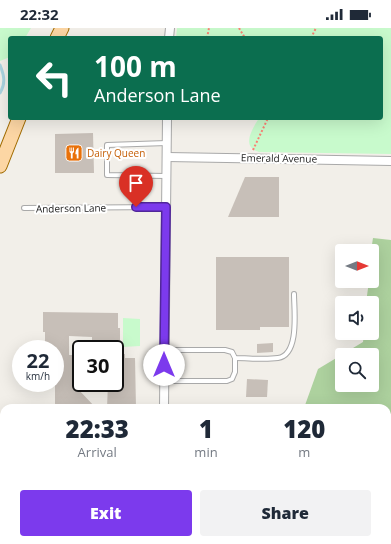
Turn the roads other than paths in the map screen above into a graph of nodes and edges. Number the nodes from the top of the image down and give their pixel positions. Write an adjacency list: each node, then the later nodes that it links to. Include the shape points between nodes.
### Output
1 (18, 120): 6 (main road)
2 (167, 120): 3 (street)
3 (167, 144): 4 (street); 7 (lane, via 107,145 107,175)
4 (167, 157): 5 (street, Emerald Avenue); 7 (street)
5 (391, 161)
6 (0, 166)
7 (166, 176): 8 (street)
8 (166, 207): 9 (lane, Anderson Lane); 11 (street)
9 (24, 208)
10 (294, 294): 12 (lane, via 293,338 286,354 280,358)
11 (165, 350): 12 (lane, via 225,350 232,352); 13 (street)
12 (235, 358): 13 (lane, via 235,372 232,379 227,381)
13 (164, 381): 14 (street)
14 (164, 404)

